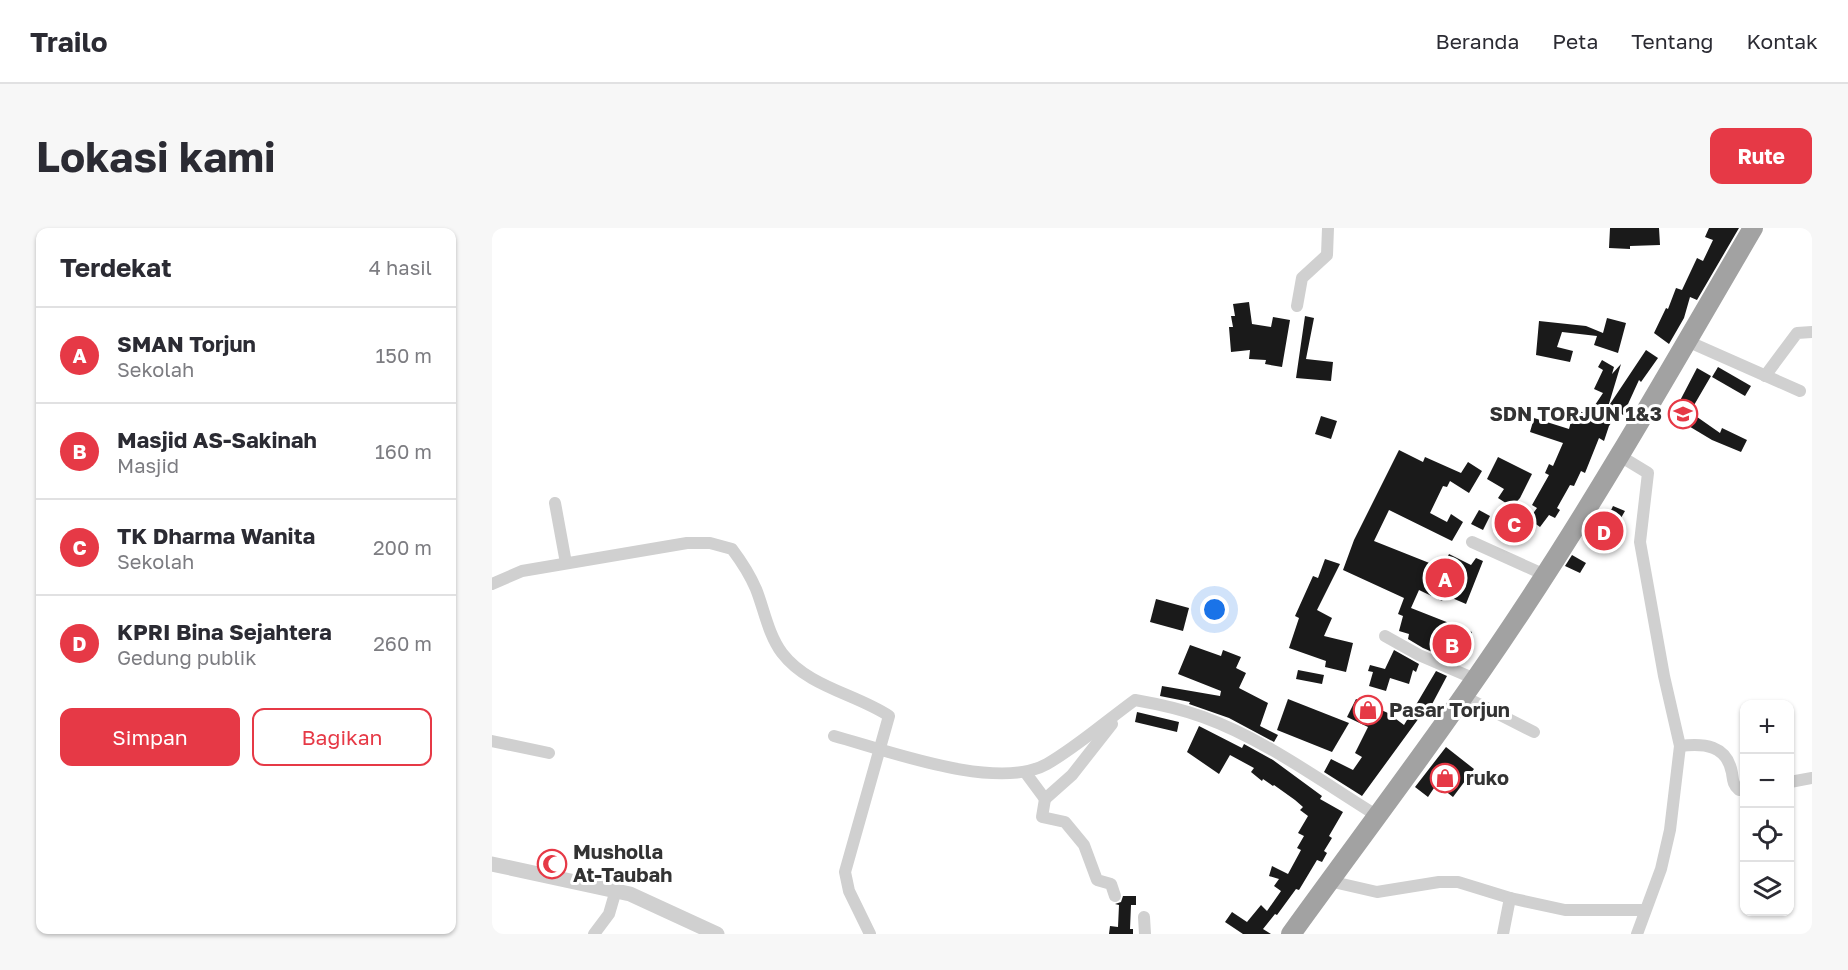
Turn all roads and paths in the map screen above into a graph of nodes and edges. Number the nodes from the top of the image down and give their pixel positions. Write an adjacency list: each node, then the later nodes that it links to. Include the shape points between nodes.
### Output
1 (1328, 228): 3 (street, via 1327,255 1302,278)
2 (1753, 228): 5 (highway)
3 (1298, 306)
4 (1812, 332): 6 (street, via 1797,333)
5 (1687, 341): 6 (street); 8 (highway)
6 (1765, 376): 7 (street)
7 (1800, 391)
8 (1620, 456): 12 (highway); 21 (street, via 1648,473 1640,542)
9 (555, 503): 11 (street)
10 (1472, 542): 12 (street)
11 (566, 563): 13 (street, via 522,571); 22 (street, via 687,543 732,549 755,586 783,654 841,695 889,716)
12 (1545, 575): 15 (highway)
13 (492, 584)
14 (1385, 636): 15 (street)
15 (1475, 679): 16 (highway)
16 (1463, 696): 18 (street); 29 (highway)
17 (1136, 700): 24 (street, via 1046,764); 28 (street, via 1099,736 1072,775); 29 (street, via 1175,708 1231,729)
18 (1534, 732)
19 (834, 736): 22 (street)
20 (492, 741): 23 (street)
21 (1680, 746): 27 (street, via 1717,748 1729,759 1734,785); 35 (street, via 1670,830)
22 (879, 748): 24 (street, via 975,773); 39 (street, via 846,872 849,891)
23 (549, 753)
24 (1025, 772): 28 (street)
25 (1812, 778): 26 (street)
26 (1794, 781)
27 (1740, 790)
28 (1045, 800): 33 (street, via 1042,817 1065,822 1084,845 1097,880 1111,884)
29 (1376, 815): 31 (highway)
30 (492, 864): 32 (street)
31 (1329, 881): 34 (street, via 1377,892 1458,882); 41 (highway)
32 (616, 891): 37 (street, via 609,914); 38 (street, via 646,899)
33 (1115, 896)
34 (1510, 898): 35 (street, via 1565,910); 42 (street)
35 (1646, 910): 43 (street)
36 (1144, 917): 40 (street)
37 (594, 934)
38 (717, 934)
39 (870, 934)
40 (1145, 934)
41 (1291, 934)
42 (1503, 934)
43 (1637, 934)

